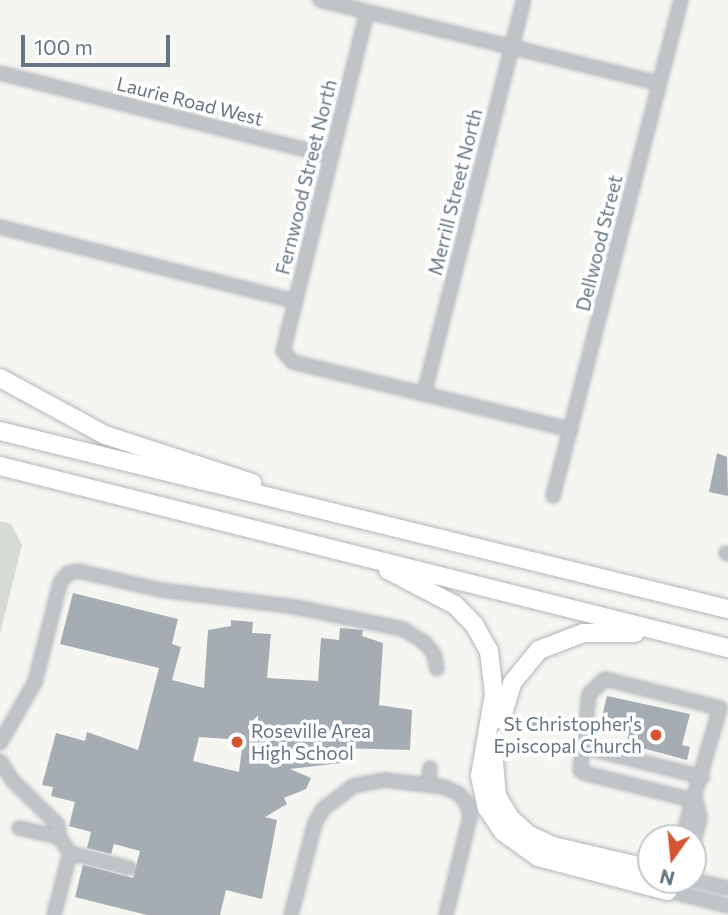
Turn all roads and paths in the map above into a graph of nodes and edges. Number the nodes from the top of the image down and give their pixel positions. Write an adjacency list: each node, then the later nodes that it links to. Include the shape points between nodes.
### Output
1 (320, 0): 4 (street)
2 (524, 0): 5 (street, Merrill Street North)
3 (681, 0): 7 (street, Dellwood Street)
4 (367, 12): 5 (street); 8 (street, Fernwood Street North)
5 (512, 48): 7 (street); 12 (street, Merrill Street North)
6 (0, 73): 8 (street, Laurie Road West)
7 (659, 83): 13 (street, Dellwood Street)
8 (331, 156): 10 (street, Fernwood Street North)
9 (0, 227): 10 (street)
10 (294, 301): 12 (street, Fernwood Street North, via 283,351 293,362)
11 (0, 378): 17 (highway, via 105,435)
12 (424, 394): 13 (street)
13 (571, 430): 16 (street, Dellwood Street)
14 (0, 431): 17 (highway)
15 (2, 466): 18 (highway)
16 (553, 496)
17 (352, 517): 19 (highway)
18 (330, 547): 20 (highway); 37 (highway, via 442,596 466,615 483,638 495,680 480,776 487,808 503,832 538,857)
19 (728, 608)
20 (702, 641): 21 (highway); 35 (highway, via 614,631 555,641 528,660 512,683 493,753 497,796 510,818 529,835 553,846)
21 (728, 648)
22 (438, 669): 23 (street, via 424,642 380,623 161,590 78,571 68,573 60,583 36,682)
23 (0, 743)
24 (583, 747): 27 (street); 27 (street, via 584,709 597,684 606,679 640,686 720,708); 29 (street, via 580,770)
25 (0, 761): 33 (street, via 13,781 58,825)
26 (430, 768): 28 (street)
27 (702, 777): 29 (street)
28 (428, 785): 43 (street, via 369,781 337,795 315,823); 44 (street, via 459,794 470,810)
29 (696, 801): 30 (street); 31 (street)
30 (687, 824)
31 (698, 824)
32 (19, 828): 33 (street)
33 (59, 838): 34 (street)
34 (70, 853): 36 (street); 42 (street)
35 (637, 866)
36 (129, 868)
37 (637, 880)
38 (707, 883): 39 (street)
39 (728, 888)
40 (691, 894): 41 (street)
41 (728, 906)
42 (54, 915)
43 (291, 915)
44 (446, 915)

